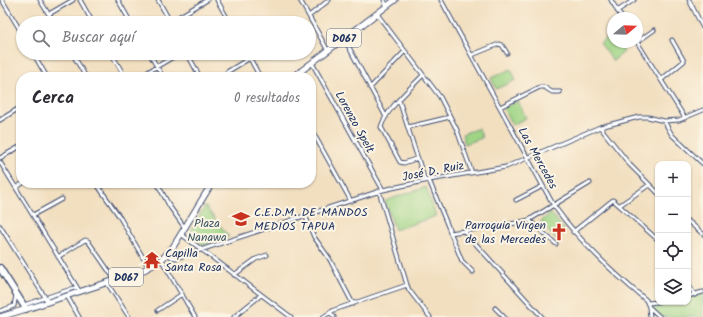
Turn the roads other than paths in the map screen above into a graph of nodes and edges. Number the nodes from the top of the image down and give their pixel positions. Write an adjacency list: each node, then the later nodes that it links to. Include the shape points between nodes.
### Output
1 (2, 0): 27 (street)
2 (40, 0): 19 (street)
3 (73, 0): 19 (street)
4 (80, 0): 21 (street)
5 (118, 0): 22 (street)
6 (158, 0): 23 (street)
7 (207, 0): 24 (street)
8 (300, 0): 26 (street)
9 (329, 0): 26 (street)
10 (384, 0): 17 (street)
11 (395, 0): 17 (main road, D067)
12 (441, 0): 38 (street, Las Mercedes)
13 (611, 0): 18 (street)
14 (634, 0): 18 (street)
15 (689, 0): 28 (street)
16 (219, 1): 25 (street)
17 (387, 6): 20 (main road, D067)
18 (617, 10)
19 (49, 14)
20 (377, 14): 31 (main road, D067); 36 (street)
21 (89, 16)
22 (128, 16)
23 (167, 16)
24 (180, 16)
25 (226, 16)
26 (309, 16)
27 (16, 23)
28 (702, 25)
29 (316, 29): 35 (street)
30 (654, 30): 32 (street)
31 (344, 38): 35 (main road, D067); 60 (street)
32 (643, 38)
33 (672, 40): 59 (street, via 684,60)
34 (641, 48): 59 (street)
35 (328, 51): 47 (main road, D067)
36 (405, 52): 58 (street); 60 (street)
37 (507, 53): 38 (street, via 499,44)
38 (472, 55): 63 (street, Las Mercedes)
39 (37, 60): 49 (street)
40 (76, 60): 50 (street)
41 (115, 60): 51 (street)
42 (153, 60): 48 (street)
43 (168, 60): 48 (street)
44 (191, 60): 54 (street)
45 (247, 60): 55 (street)
46 (251, 60): 56 (street)
47 (312, 63): 57 (main road, D067); 89 (street, Lorenzo Spelt)
48 (157, 67): 52 (street); 53 (street)
49 (44, 72)
50 (83, 72)
51 (122, 72)
52 (148, 72)
53 (160, 72)
54 (197, 72)
55 (227, 72)
56 (257, 72)
57 (300, 72)
58 (423, 75): 62 (street); 67 (street)
59 (661, 80): 68 (street)
60 (370, 88): 66 (street)
61 (560, 92): 63 (street, via 540,87)
62 (399, 100): 66 (street); 71 (street)
63 (500, 107): 77 (street, Las Mercedes)
64 (16, 110): 69 (street)
65 (703, 110): 68 (street, José D. Ruiz)
66 (386, 117): 76 (street, via 382,129 400,162)
67 (450, 117): 71 (street); 80 (street)
68 (685, 118): 70 (street, José D. Ruiz, via 675,121)
69 (0, 120)
70 (664, 120): 72 (street, José D. Ruiz, via 639,117); 79 (street, via 672,135)
71 (408, 128): 76 (street)
72 (600, 128): 77 (street, José D. Ruiz); 83 (street)
73 (316, 138): 94 (street)
74 (16, 149): 75 (street)
75 (0, 158)
76 (418, 158): 81 (street)
77 (528, 158): 80 (street, José D. Ruiz, via 506,167); 84 (street, Las Mercedes)
78 (0, 162): 85 (street)
79 (703, 164)
80 (472, 173): 81 (street, José D. Ruiz)
81 (427, 180): 89 (street, José D. Ruiz); 105 (street)
82 (590, 184): 95 (street)
83 (648, 185): 91 (street); 96 (street)
84 (543, 186): 93 (street); 95 (street, Las Mercedes)
85 (16, 188): 97 (street)
86 (99, 188): 116 (street)
87 (160, 188): 102 (street)
88 (209, 188): 102 (main road, D067)
89 (383, 190): 90 (street, José D. Ruiz)
90 (379, 191): 94 (street, José D. Ruiz); 121 (street)
91 (655, 191)
92 (62, 199): 97 (street)
93 (516, 200)
94 (351, 201): 98 (street, José D. Ruiz)
95 (554, 206): 99 (street); 104 (street, Las Mercedes)
96 (620, 206): 104 (street, via 611,201); 108 (street)
97 (33, 215): 113 (street)
98 (305, 215): 110 (street, José D. Ruiz); 133 (street, via 314,237 330,258)
99 (528, 220): 103 (street); 109 (street)
100 (691, 224): 107 (street)
101 (0, 226): 131 (street)
102 (185, 228): 106 (main road, D067)
103 (464, 231): 105 (street); 151 (street)
104 (573, 232): 134 (street, Las Mercedes)
105 (450, 233): 117 (street, via 462,261)
106 (182, 234): 110 (street); 111 (main road, D067)
107 (703, 234)
108 (655, 237)
109 (556, 244)
110 (202, 249): 111 (street, José D. Ruiz, via 176,258); 118 (street)
111 (168, 253): 114 (main road, D067)
112 (267, 255): 118 (street, via 256,259)
113 (58, 257): 119 (street, via 85,240 88,241); 123 (street)
114 (161, 260): 116 (main road, D067); 126 (street)
115 (0, 268): 125 (highway)
116 (149, 268): 119 (main road, D067)
117 (473, 272)
118 (234, 275): 127 (street)
119 (115, 280): 120 (main road, D067)
120 (107, 282): 123 (main road, D067); 140 (street)
121 (407, 285): 133 (street); 149 (street)
122 (691, 289): 128 (street)
123 (79, 290): 129 (main road, D067); 131 (street)
124 (703, 292): 128 (street)
125 (16, 293): 135 (highway); 138 (street, via 14,306)
126 (182, 294): 137 (street); 144 (street)
127 (261, 295): 145 (street); 146 (street)
128 (695, 295): 130 (street)
129 (68, 296): 131 (main road, D067); 142 (street)
130 (691, 296)
131 (47, 300): 135 (main road, D067)
132 (655, 303): 134 (street)
133 (353, 304): 139 (street)
134 (648, 305): 152 (street); 153 (street, Las Mercedes)
135 (25, 307): 141 (main road, D067)
136 (495, 308): 150 (street)
137 (158, 310)
138 (0, 311)
139 (330, 312): 147 (street); 148 (street)
140 (128, 316): 143 (street)
141 (0, 317)
142 (79, 317)
143 (123, 317)
144 (195, 317)
145 (234, 317)
146 (291, 317)
147 (323, 317)
148 (334, 317)
149 (430, 317)
150 (504, 317)
151 (542, 317)
152 (650, 317)
153 (660, 317)

